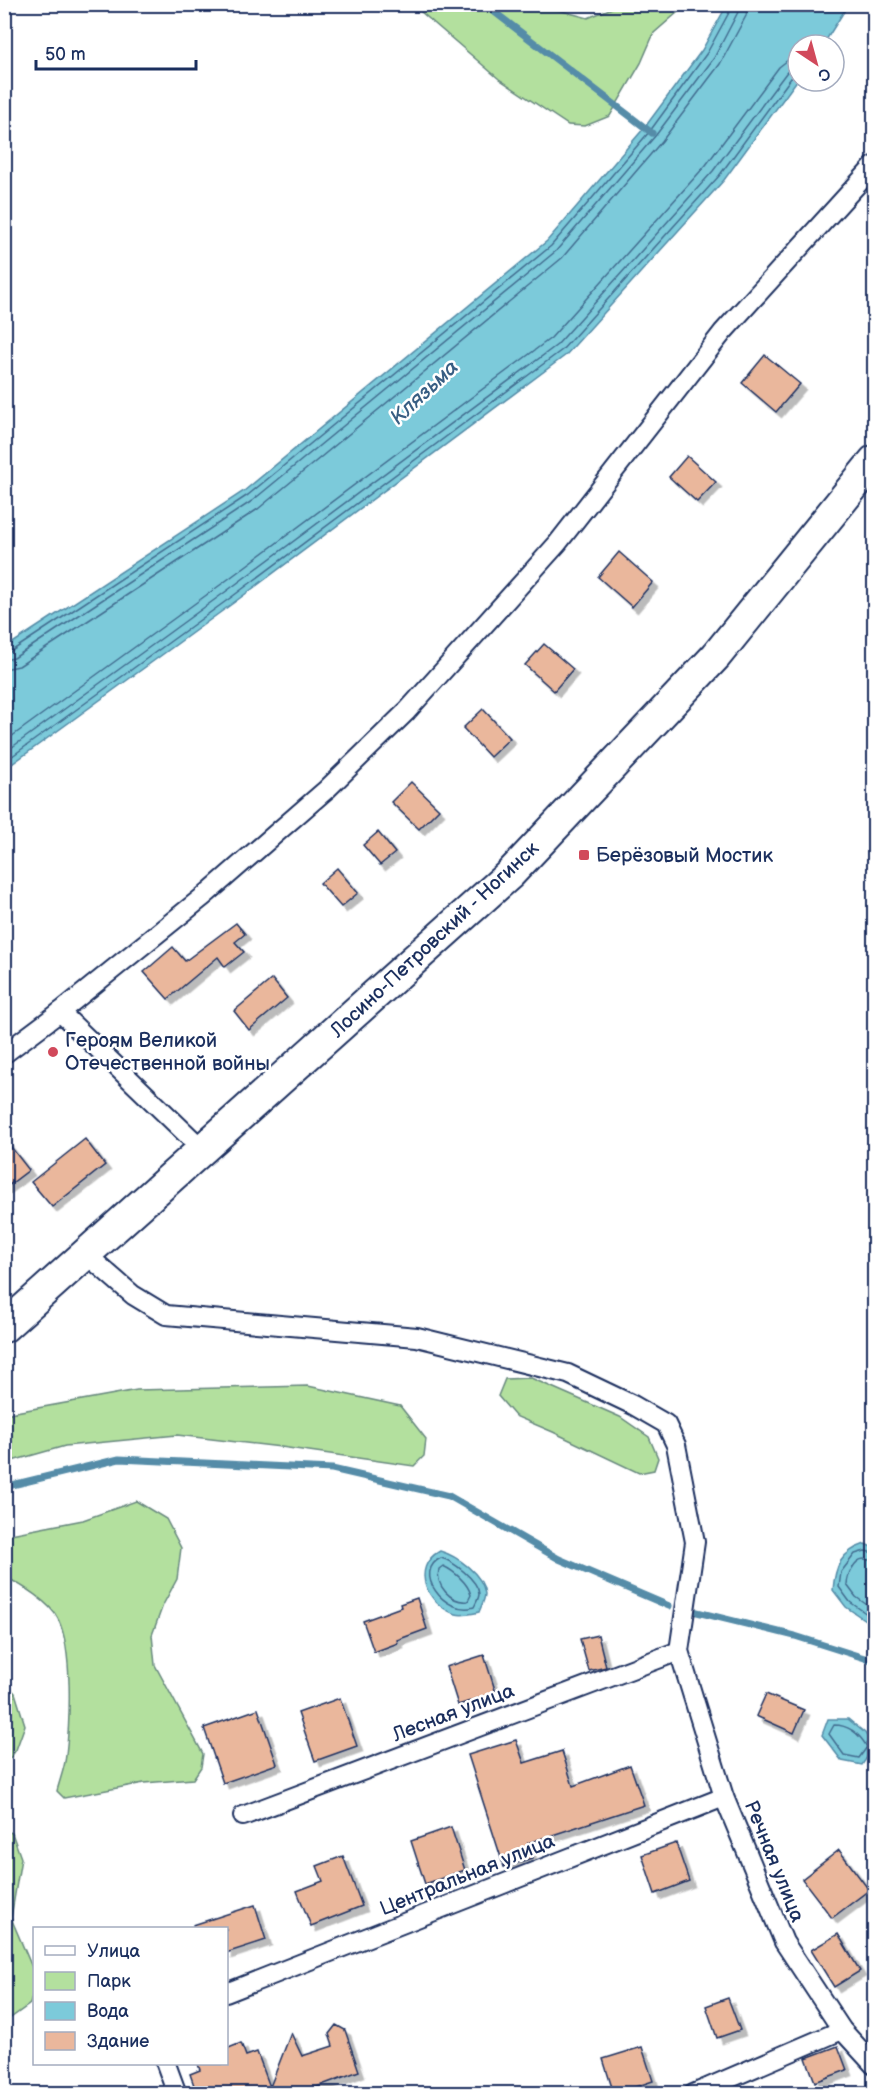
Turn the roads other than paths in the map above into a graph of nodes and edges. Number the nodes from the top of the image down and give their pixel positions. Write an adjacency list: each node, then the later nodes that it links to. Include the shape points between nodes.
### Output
1 (874, 166): 3 (street, via 723,332 557,544 407,711 327,789)
2 (874, 462): 5 (highway, Лосино-Петровский - Ногинск, via 716,656 510,874)
3 (60, 1012): 4 (street); 5 (street)
4 (4, 1054)
5 (202, 1149): 6 (highway, Лосино-Петровский - Ногинск)
6 (87, 1255): 7 (highway, Лосино-Петровский - Ногинск); 8 (street, via 133,1295 166,1315 417,1337 568,1374 666,1424 676,1445 696,1542)
7 (4, 1327)
8 (679, 1651): 9 (street, Речная улица); 10 (street, Лесная улица)
9 (724, 1797): 11 (street, Центральная улица); 12 (street, Речная улица, via 784,1942)
10 (243, 1816)
11 (228, 1993)
12 (842, 2030): 14 (street, Речная улица); 16 (street)
13 (166, 2065): 15 (street)
14 (874, 2065)
15 (177, 2094)
16 (693, 2094)

